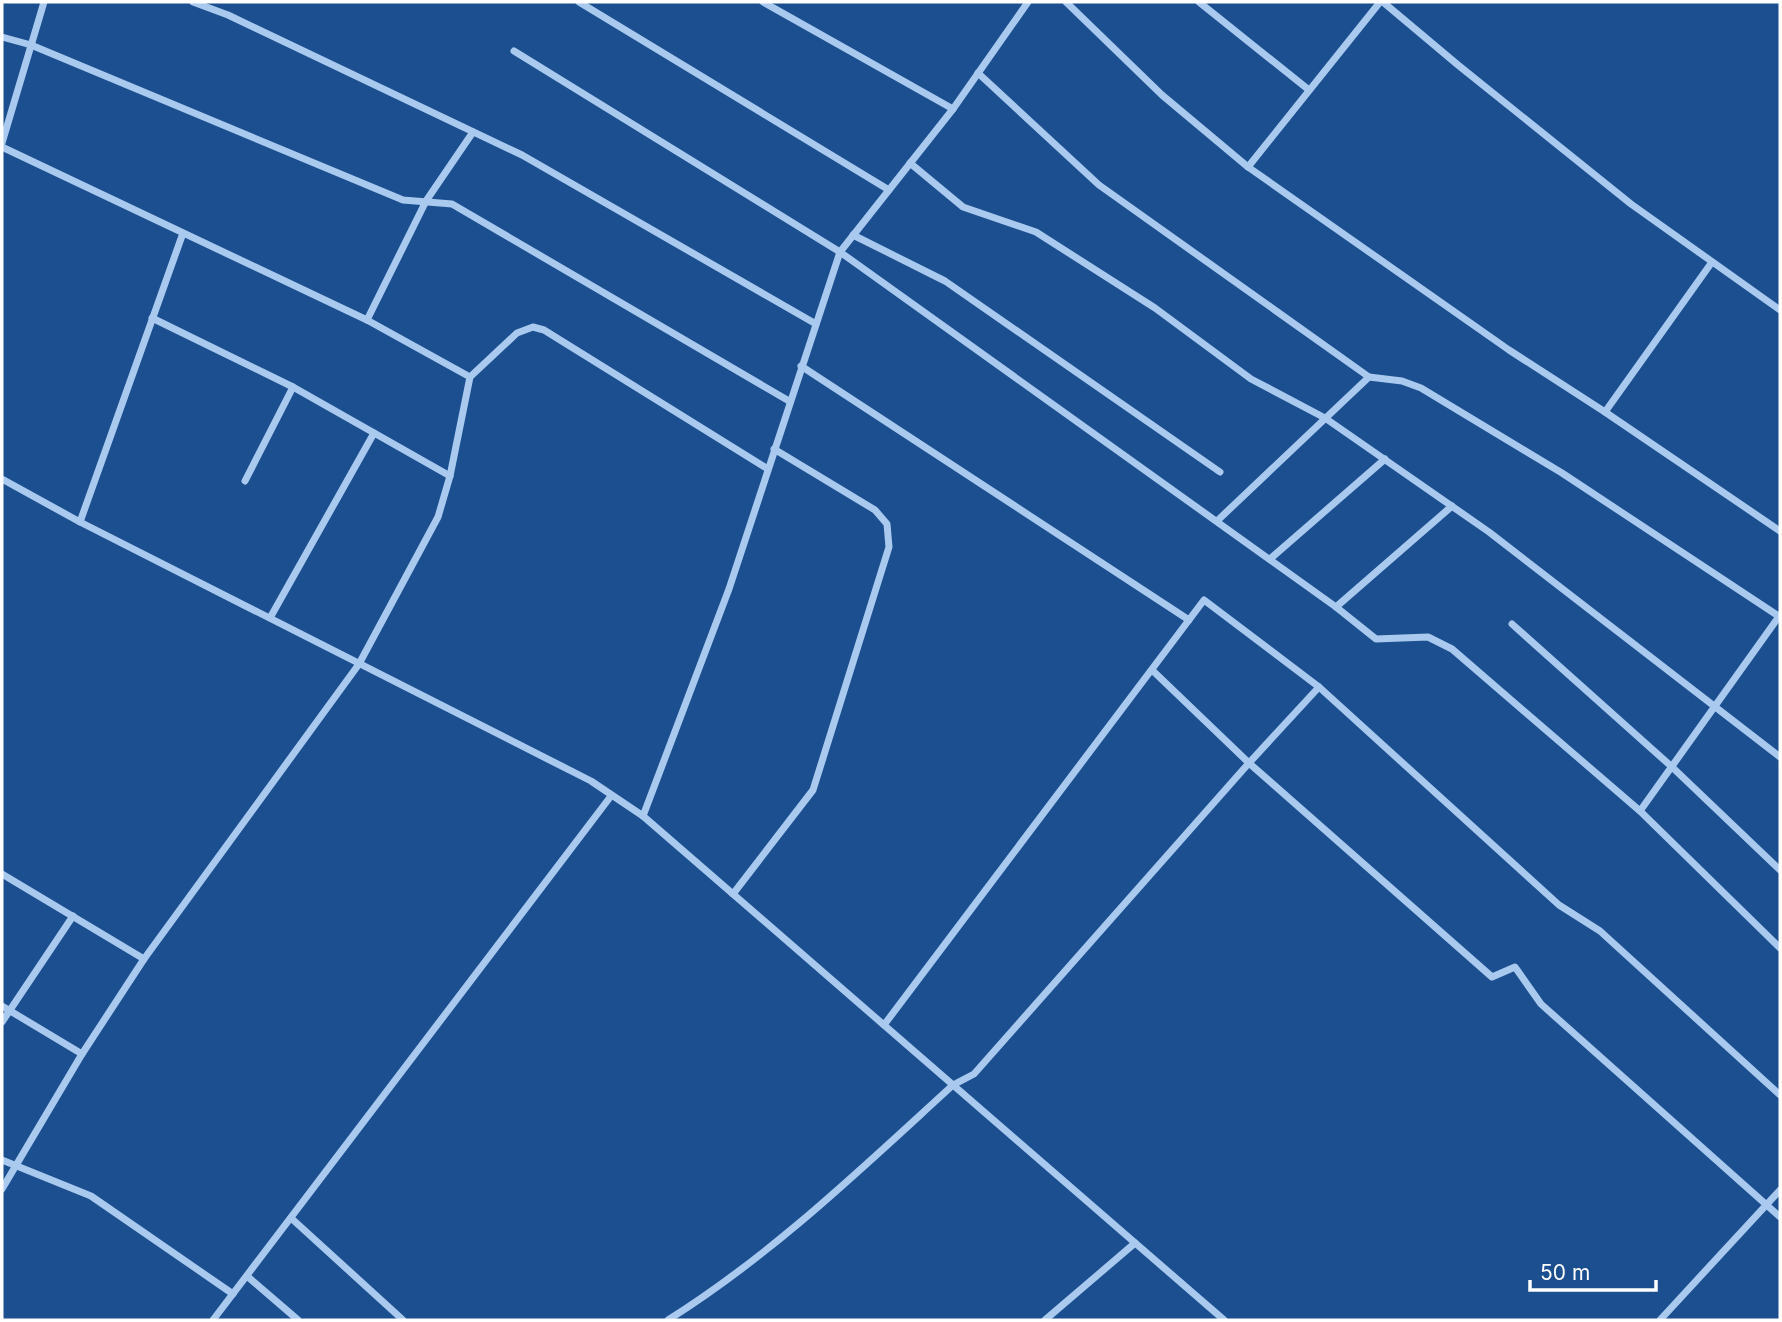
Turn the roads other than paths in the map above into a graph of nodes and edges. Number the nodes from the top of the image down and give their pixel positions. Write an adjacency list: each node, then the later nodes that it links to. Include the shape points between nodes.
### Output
1 (44, 2): 10 (street)
2 (193, 2): 15 (street)
3 (579, 2): 19 (street)
4 (763, 2): 14 (street)
5 (1028, 2): 12 (street)
6 (1066, 2): 18 (street, via 1162,95)
7 (1199, 2): 13 (street)
8 (1382, 2): 13 (street); 24 (street, via 1620,195)
9 (2, 37): 10 (street)
10 (31, 45): 16 (street); 20 (street, via 403,200)
11 (514, 51): 23 (street)
12 (978, 73): 14 (street); 31 (street, via 1099,184)
13 (1309, 90): 18 (street)
14 (953, 109): 17 (street)
15 (473, 132): 20 (street); 28 (street)
16 (2, 145): 21 (street)
17 (910, 163): 19 (street); 35 (street, via 963,207 1036,232 1155,308 1251,379)
18 (1248, 167): 34 (street)
19 (888, 190): 22 (street)
20 (426, 201): 27 (street); 33 (street, via 452,204)
21 (183, 233): 26 (street); 27 (street)
22 (853, 234): 23 (street); 40 (street, via 945,281)
23 (840, 252): 28 (street); 45 (street)
24 (1712, 262): 25 (street); 34 (street)
25 (1780, 310)
26 (152, 318): 32 (street); 46 (street)
27 (367, 320): 30 (street)
28 (816, 324): 29 (street)
29 (801, 366): 33 (street); 52 (street)
30 (470, 377): 39 (street, via 517,332 533,327 544,330); 41 (street)
31 (1369, 377): 35 (street); 50 (street, via 1421,388 1562,473)
32 (293, 387): 36 (street); 43 (street)
33 (789, 401): 37 (street)
34 (1605, 412): 47 (street)
35 (1325, 418): 38 (street); 45 (street)
36 (373, 433): 41 (street); 51 (street)
37 (774, 449): 39 (street); 66 (street, via 875,510 887,524 889,547 813,790)
38 (1385, 459): 44 (street); 48 (street)
39 (768, 469): 63 (street, via 729,589)
40 (1220, 472)
41 (450, 476): 54 (street, via 438,517)
42 (2, 479): 46 (street)
43 (245, 481)
44 (1452, 506): 49 (street); 57 (street)
45 (1217, 521): 48 (street)
46 (79, 522): 51 (street)
47 (1780, 531)
48 (1270, 559): 49 (street)
49 (1336, 607): 62 (street, via 1376,639 1428,637 1452,649)
50 (1780, 616): 57 (street)
51 (270, 618): 54 (street)
52 (1189, 620): 55 (street); 56 (street, via 1204,600)
53 (1512, 624): 60 (street)
54 (359, 664): 61 (street); 69 (street)
55 (1152, 670): 59 (street); 73 (street)
56 (1319, 687): 59 (street); 76 (street, via 1559,905 1600,931)
57 (1715, 706): 58 (street); 60 (street)
58 (1780, 757)
59 (1249, 763): 75 (street, via 974,1074); 81 (street, via 1492,977 1515,967 1541,1004)
60 (1672, 766): 62 (street); 64 (street)
61 (611, 796): 63 (street); 83 (street)
62 (1640, 811): 68 (street)
63 (643, 816): 66 (street)
64 (1780, 870)
65 (2, 874): 67 (street)
66 (733, 894): 73 (street)
67 (73, 916): 69 (street); 71 (street)
68 (1780, 948)
69 (144, 958): 74 (street)
70 (2, 1006): 71 (street)
71 (10, 1011): 72 (street); 74 (street)
72 (2, 1022)
73 (884, 1026): 75 (street)
74 (82, 1054): 78 (street)
75 (953, 1085): 84 (street); 90 (street, via 810,1216)
76 (1780, 1095)
77 (2, 1160): 78 (street)
78 (15, 1164): 79 (street); 86 (street, via 91,1196)
79 (2, 1189)
80 (1780, 1190): 81 (street)
81 (1765, 1204): 82 (street); 93 (street)
82 (1780, 1217)
83 (291, 1218): 85 (street); 89 (street)
84 (1135, 1243): 91 (street); 92 (street)
85 (247, 1276): 86 (street); 88 (street)
86 (233, 1294): 87 (street)
87 (214, 1320)
88 (298, 1320)
89 (403, 1320)
90 (668, 1320)
91 (1045, 1320)
92 (1224, 1320)
93 (1660, 1320)

